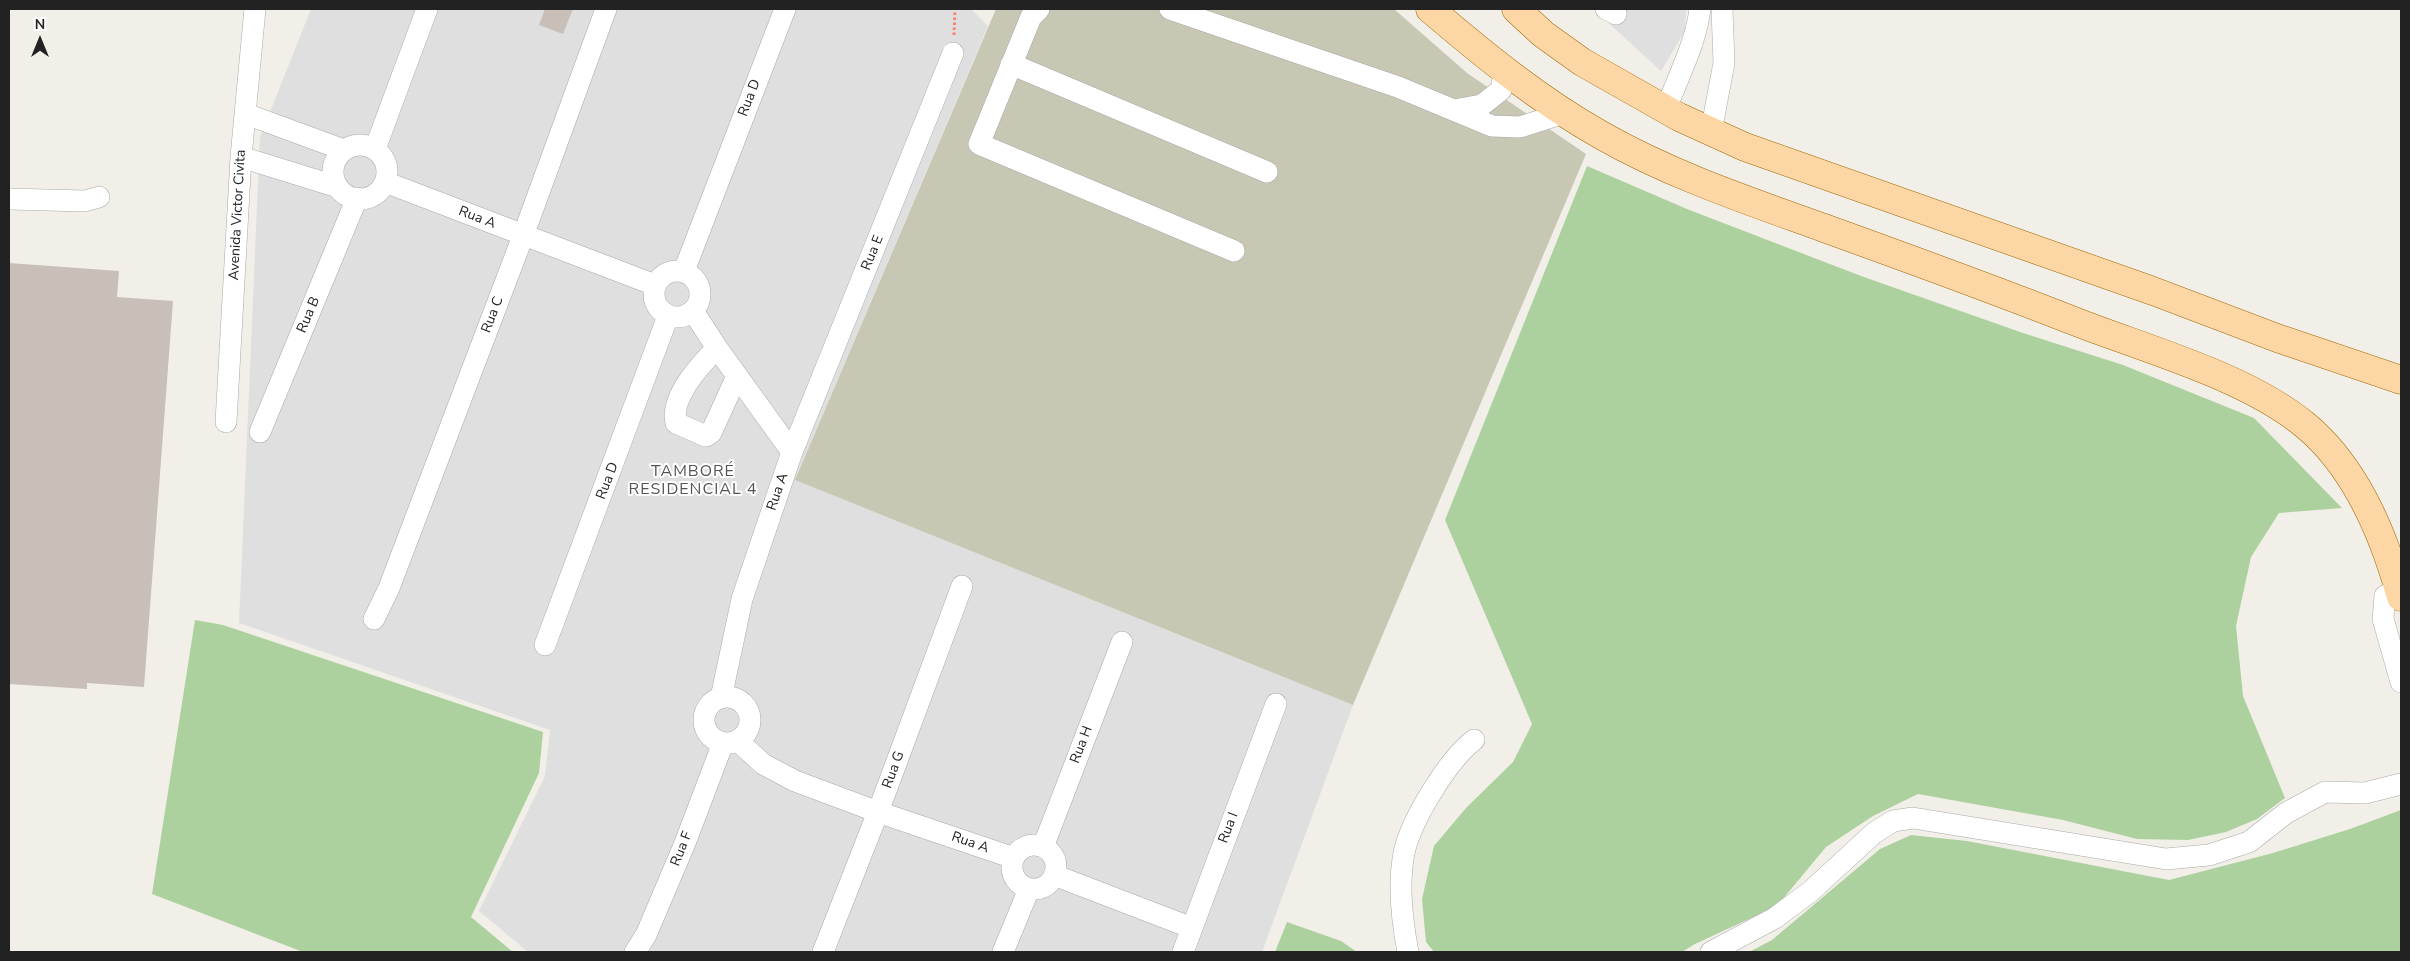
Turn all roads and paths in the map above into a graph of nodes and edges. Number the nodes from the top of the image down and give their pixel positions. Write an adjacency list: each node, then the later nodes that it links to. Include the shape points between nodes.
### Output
1 (254, 9): 19 (street, Avenida Victor Civita)
2 (427, 9): 21 (street)
3 (606, 9): 30 (street, Rua C)
4 (785, 9): 32 (street, Rua D)
5 (954, 9): 13 (path)
6 (1039, 9): 14 (street, via 1031,17)
7 (1170, 9): 17 (street, via 1398,87)
8 (1430, 9): 15 (main road)
9 (1516, 9): 16 (main road, via 1543,34 1582,62)
10 (1700, 9): 12 (street); 16 (street, via 1688,53)
11 (1722, 9): 12 (street)
12 (1723, 33): 20 (street, via 1724,62)
13 (953, 53): 41 (street, Rua E)
14 (1011, 64): 24 (street); 31 (street, via 979,144)
15 (1505, 70): 17 (street, via 1501,90 1489,100 1482,105); 18 (main road)
16 (1666, 109): 20 (main road)
17 (1454, 110): 18 (street, via 1492,126 1520,127)
18 (1564, 113): 43 (main road, via 1647,160 1722,191 2168,356 2263,398 2303,423 2328,445 2380,532)
19 (246, 114): 22 (street); 23 (street, Avenida Victor Civita)
20 (1711, 132): 38 (main road)
21 (375, 149): 22 (street, via 359,145); 25 (street, via 387,168)
22 (344, 150): 26 (street, via 333,169)
23 (241, 157): 26 (street); 39 (street, Avenida Victor Civita)
24 (1267, 172)
25 (385, 182): 28 (street, via 376,193); 30 (street, Rua A)
26 (338, 187): 28 (street, via 345,194)
27 (99, 197): 29 (street, via 85,201)
28 (357, 198): 40 (street, Rua B)
29 (9, 199)
30 (523, 236): 33 (street, Rua A); 44 (street, Rua C, via 389,588)
31 (1234, 251)
32 (684, 271): 33 (street, via 670,271); 34 (street, via 699,285 700,299)
33 (655, 285): 35 (street, via 655,303)
34 (693, 311): 35 (street, via 682,317); 36 (street)
35 (668, 316): 46 (street, Rua D)
36 (717, 348): 37 (street); 37 (street, via 698,367 684,388 675,410 676,423 706,436 711,434)
37 (737, 376): 41 (street)
38 (2401, 380)
39 (226, 422)
40 (260, 432)
41 (792, 452): 48 (street, Rua A, via 742,599)
42 (962, 586): 53 (street, Rua G)
43 (2400, 593): 47 (street, via 2385,596 2382,619)
44 (374, 619)
45 (1122, 642): 54 (street, Rua H)
46 (545, 644)
47 (2401, 682)
48 (721, 698): 51 (street, via 708,707 704,722 710,736); 51 (street, via 736,698 748,708 751,723 744,736)
49 (1276, 704): 58 (street, Rua I)
50 (1474, 740): 63 (street, via 1460,751 1440,779 1412,830 1404,852 1402,899)
51 (730, 742): 53 (street, Rua A, via 795,781); 59 (street, Rua F, via 646,935)
52 (2401, 784): 64 (street, via 2365,793 2326,792 2286,812 2249,842 2209,855 2166,859 1913,818 1893,821 1874,833 1811,891 1775,918)
53 (878, 812): 55 (street, Rua A); 60 (street, Rua G)
54 (1043, 847): 55 (street, via 1029,846); 56 (street, via 1055,862)
55 (1014, 858): 57 (street, via 1014,877)
56 (1054, 875): 57 (street, via 1047,885); 58 (street)
57 (1029, 889): 61 (street)
58 (1192, 928): 62 (street, Rua I)
59 (635, 952)
60 (823, 952)
61 (1003, 952)
62 (1183, 952)
63 (1408, 952)
64 (1711, 952)

